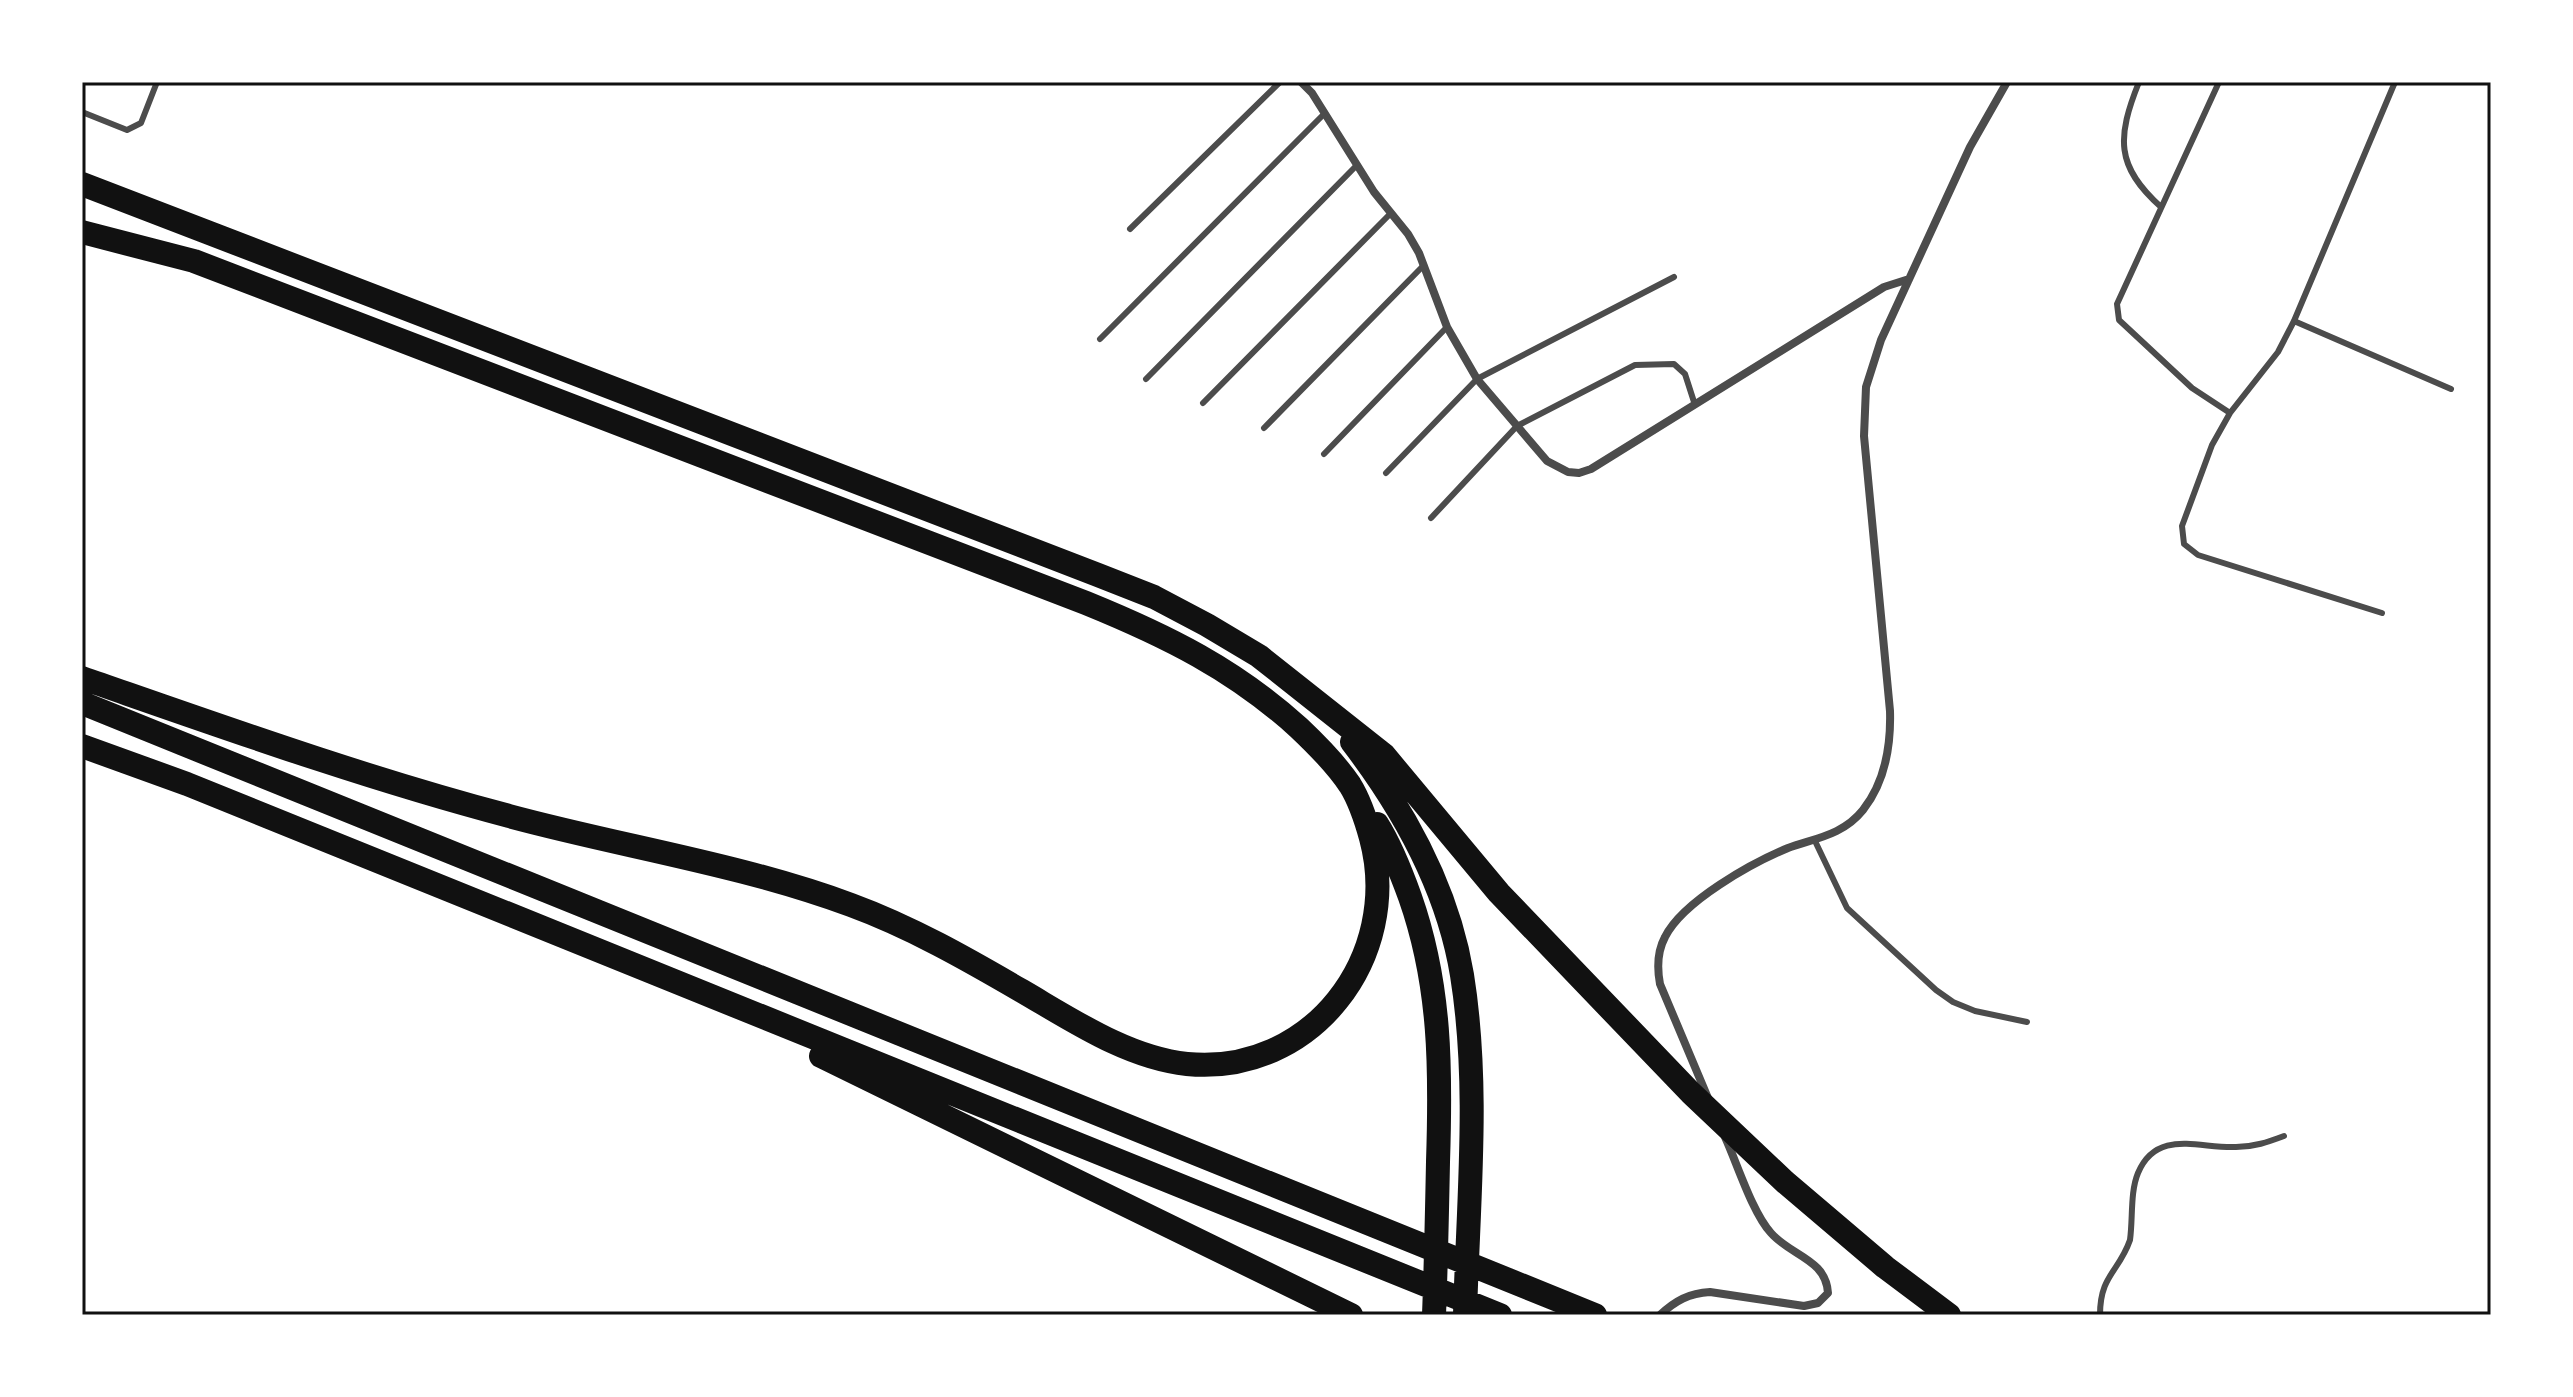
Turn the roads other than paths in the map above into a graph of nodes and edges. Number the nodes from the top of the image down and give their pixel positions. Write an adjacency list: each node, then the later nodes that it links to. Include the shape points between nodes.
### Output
1 (157, 82): 8 (lane, via 141,123 127,130)
2 (1280, 82): 14 (lane)
3 (1301, 82): 9 (street)
4 (2007, 82): 18 (street, via 1970,147)
5 (2139, 82): 12 (lane, via 2123,139 2141,190)
6 (2219, 82): 12 (lane)
7 (2395, 82): 19 (lane)
8 (82, 112)
9 (1325, 113): 10 (street); 21 (lane)
10 (1357, 165): 13 (street); 22 (lane)
11 (82, 184): 35 (highway, via 1154,597 1259,656)
12 (2161, 207): 27 (lane, via 2116,313 2192,388)
13 (1391, 213): 16 (street); 25 (lane)
14 (1130, 229)
15 (82, 232): 38 (highway, via 194,261 1140,625 1237,677 1318,746)
16 (1424, 265): 20 (street); 29 (lane)
17 (1674, 277): 23 (lane)
18 (1909, 279): 26 (street, via 1884,287); 39 (street, via 1881,340 1863,413 1890,711 1888,752 1863,811)
19 (2294, 321): 24 (lane); 27 (lane, via 2278,352)
20 (1447, 327): 23 (street); 30 (lane)
21 (1100, 339)
22 (1146, 379)
23 (1477, 379): 28 (street); 31 (lane)
24 (2451, 389)
25 (1203, 403)
26 (1695, 405): 28 (street, via 1579,473 1547,461); 28 (lane, via 1685,374 1674,364 1635,365)
27 (2230, 413): 33 (lane, via 2212,445 2182,526 2184,544 2198,555)
28 (1517, 426): 32 (lane)
29 (1264, 428)
30 (1324, 454)
31 (1386, 473)
32 (1431, 518)
33 (2382, 613)
34 (82, 678): 38 (highway, via 504,815 799,886 911,930 1096,1032 1151,1057 1181,1064 1236,1063 1278,1050 1306,1032 1351,982 1376,917 1377,883 1365,817)
35 (1305, 692): 45 (highway, via 1345,733 1406,821 1431,871 1462,973 1472,1081); 49 (highway, via 1384,755 1499,893 1691,1093 1785,1182)
36 (82, 703): 47 (highway)
37 (82, 746): 40 (highway)
38 (1351, 786): 44 (highway, via 1384,835 1404,879 1432,974 1440,1081)
39 (1815, 841): 41 (lane, via 1847,908 1936,990 1975,1011); 48 (street, via 1766,858 1695,902 1664,937 1658,970 1666,1000 1761,1218 1770,1233 1820,1268 1828,1293 1818,1303 1804,1306 1697,1293)
40 (636, 965): 43 (highway); 46 (highway)
41 (2027, 1022)
42 (2284, 1136): 50 (lane, via 2234,1148 2165,1145 2149,1155 2138,1173 2130,1240 2103,1287)
43 (1351, 1315)
44 (1434, 1315)
45 (1465, 1315)
46 (1500, 1315)
47 (1595, 1315)
48 (1660, 1315)
49 (1949, 1315)
50 (2100, 1315)

